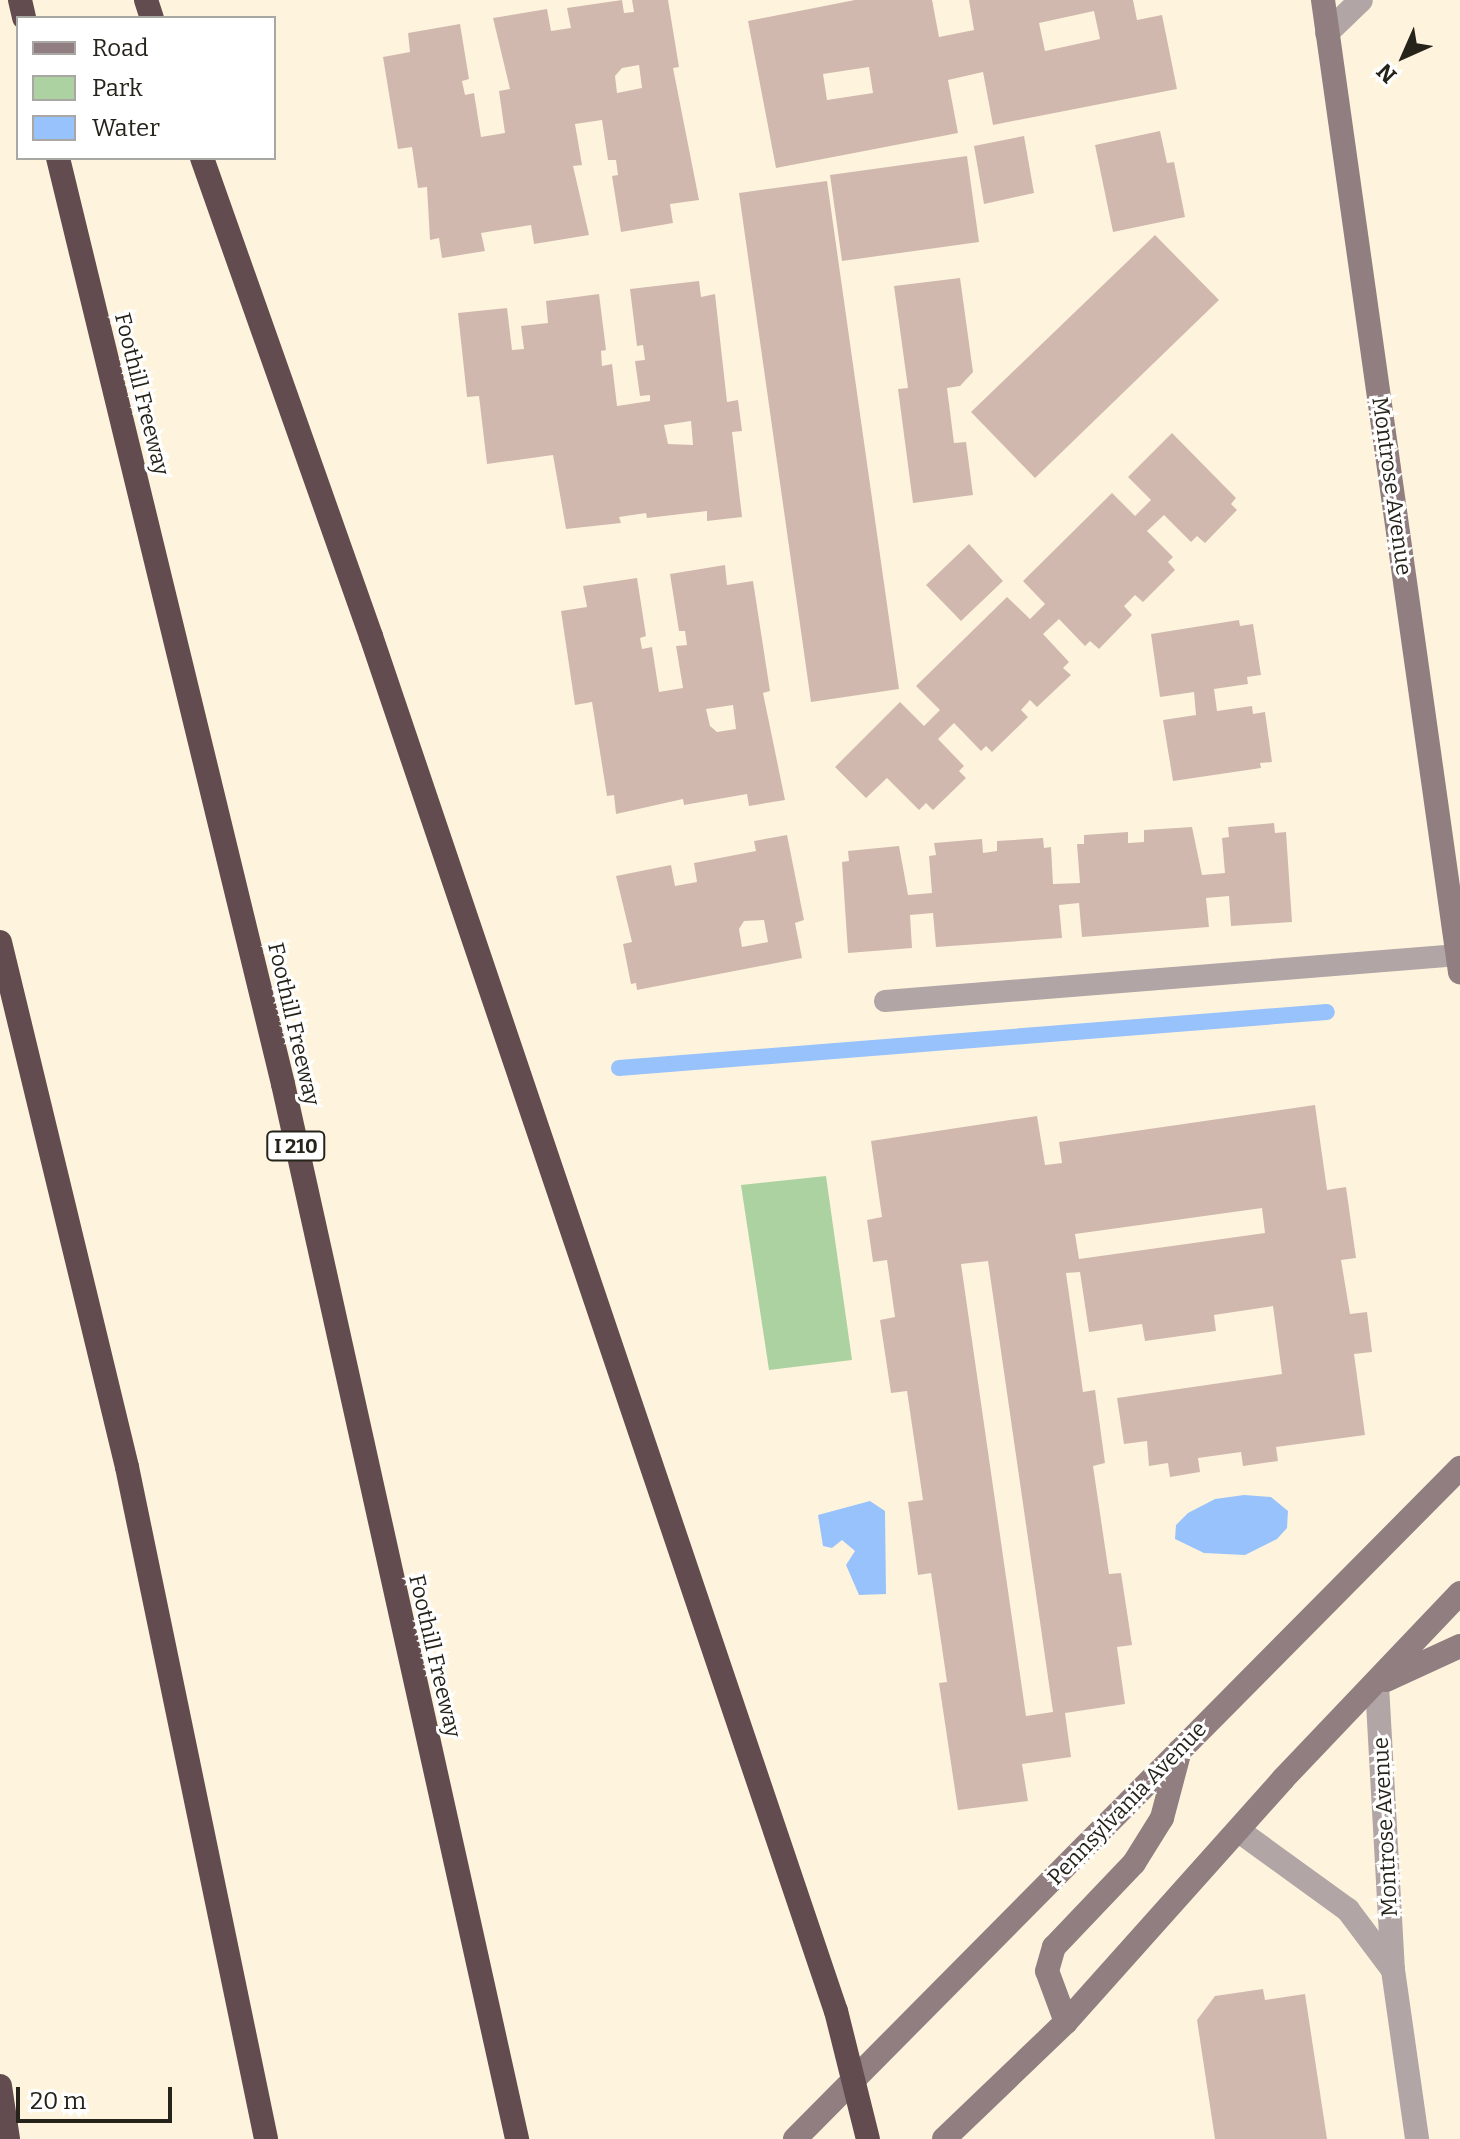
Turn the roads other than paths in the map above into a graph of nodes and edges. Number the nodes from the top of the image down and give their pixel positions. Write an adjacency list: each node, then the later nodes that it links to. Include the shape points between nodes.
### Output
1 (1323, 0): 3 (main road, Montrose Avenue)
2 (1361, 0): 3 (street)
3 (1327, 33): 7 (main road, Montrose Avenue)
4 (58, 160): 21 (highway, Foothill Freeway / I 210, via 283,1084)
5 (203, 160): 17 (highway, via 376,652)
6 (0, 942): 20 (highway, via 127,1467)
7 (1459, 963): 8 (lane)
8 (885, 1001)
9 (1460, 1468): 13 (main road, Pennsylvania Avenue)
10 (1460, 1593): 12 (main road)
11 (1460, 1646): 12 (main road)
12 (1377, 1685): 14 (main road); 15 (street, Montrose Avenue)
13 (1181, 1747): 16 (main road, via 1162,1818 1134,1863 1054,1947 1047,1971); 17 (main road, Pennsylvania Avenue)
14 (1239, 1831): 15 (street, Montrose Avenue, via 1348,1910); 16 (main road)
15 (1393, 1970): 25 (street, Montrose Avenue)
16 (1066, 2022): 24 (main road)
17 (855, 2080): 22 (main road, Pennsylvania Avenue); 23 (highway)
18 (0, 2086): 19 (highway)
19 (8, 2139)
20 (266, 2139)
21 (517, 2139)
22 (795, 2139)
23 (868, 2139)
24 (944, 2139)
25 (1417, 2139)

